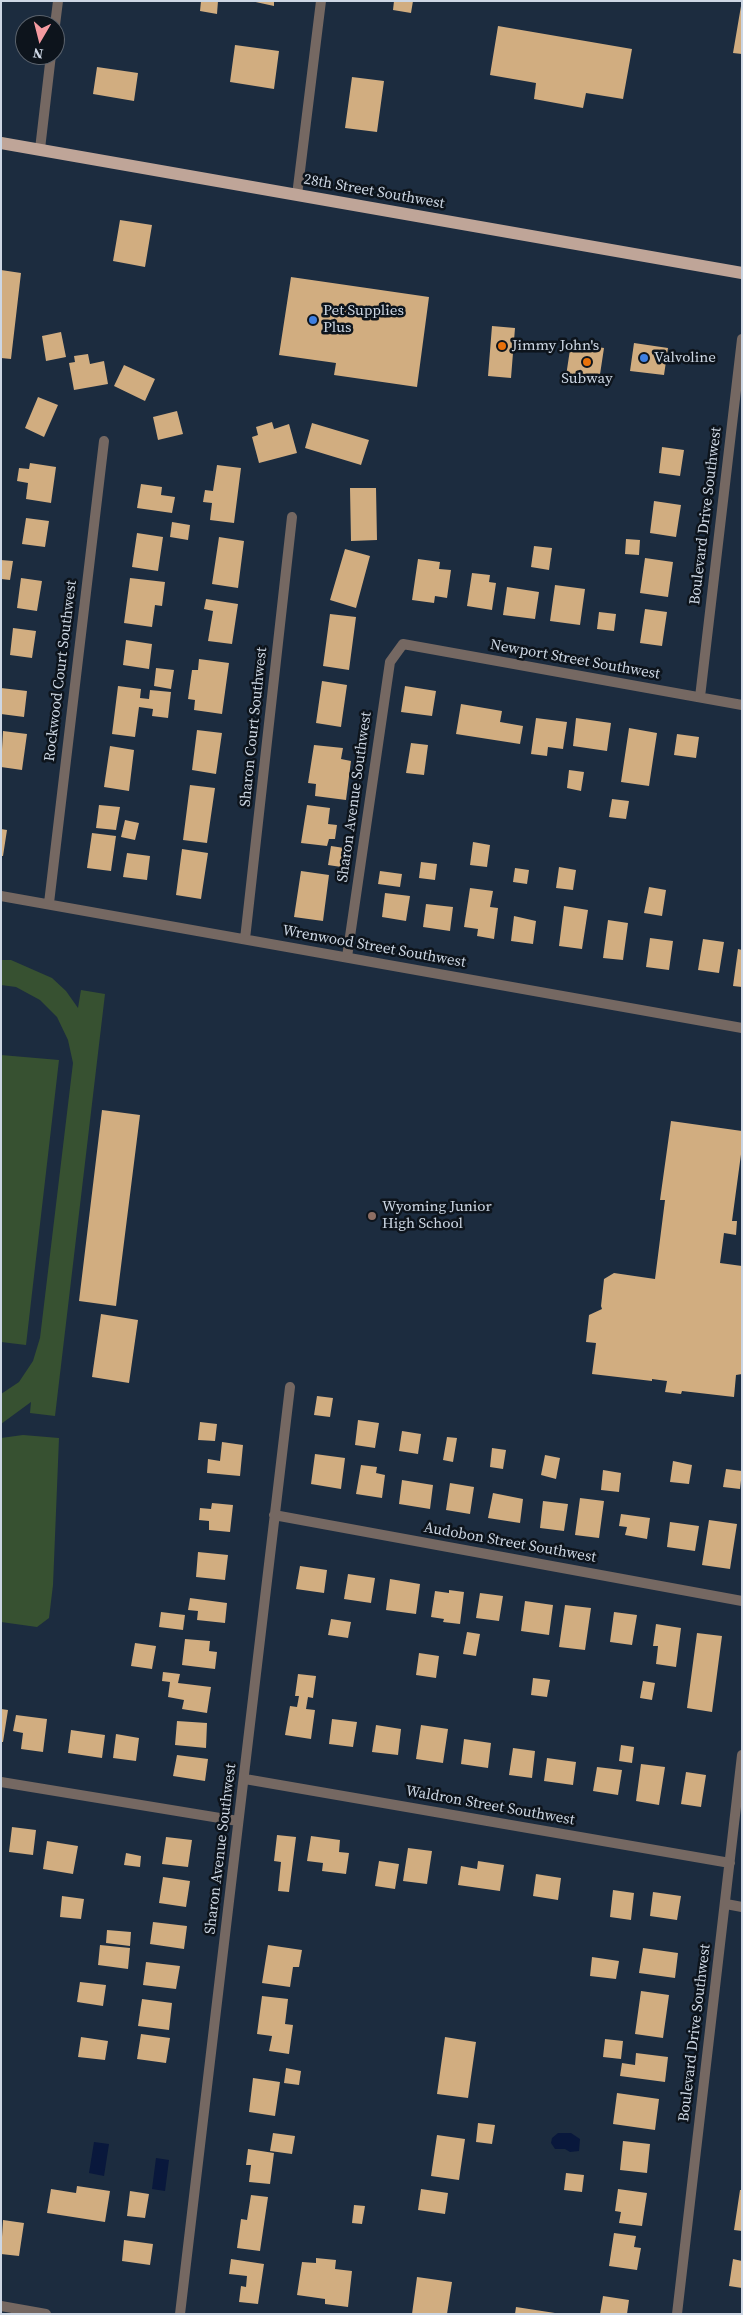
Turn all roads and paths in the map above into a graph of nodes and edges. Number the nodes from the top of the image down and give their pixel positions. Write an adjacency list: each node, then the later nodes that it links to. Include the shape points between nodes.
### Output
1 (58, 1): 3 (street)
2 (321, 1): 7 (street)
3 (56, 15)
4 (50, 65): 6 (street)
5 (1, 143): 6 (main road, 28th Street Southwest)
6 (40, 149): 7 (main road, 28th Street Southwest)
7 (297, 195): 8 (main road, 28th Street Southwest)
8 (742, 273)
9 (742, 339): 13 (street, Boulevard Drive Southwest)
10 (104, 441): 16 (street, Rockwood Court Southwest)
11 (292, 517): 17 (street, Sharon Court Southwest)
12 (403, 644): 13 (street, Newport Street Southwest); 18 (street, Sharon Avenue Southwest, via 390,662)
13 (700, 697): 14 (street, Newport Street Southwest)
14 (742, 705)
15 (1, 896): 16 (street, Wrenwood Street Southwest)
16 (49, 903): 17 (street, Wrenwood Street Southwest)
17 (245, 939): 18 (street, Wrenwood Street Southwest)
18 (347, 957): 19 (street, Wrenwood Street Southwest)
19 (742, 1028)
20 (290, 1387): 21 (street, Sharon Avenue Southwest)
21 (274, 1515): 22 (street, Audobon Street Southwest); 24 (street, Sharon Avenue Southwest)
22 (742, 1601)
23 (742, 1755): 27 (street, Boulevard Drive Southwest)
24 (245, 1779): 26 (street, Sharon Avenue Southwest); 27 (street, Waldron Street Southwest)
25 (1, 1782): 26 (street)
26 (238, 1821): 32 (street, Sharon Avenue Southwest)
27 (730, 1863): 28 (street, Boulevard Drive Southwest)
28 (726, 1904): 29 (street); 33 (street, Boulevard Drive Southwest)
29 (742, 1907)
30 (1, 2306): 31 (street)
31 (46, 2314)
32 (180, 2314)
33 (677, 2314)

